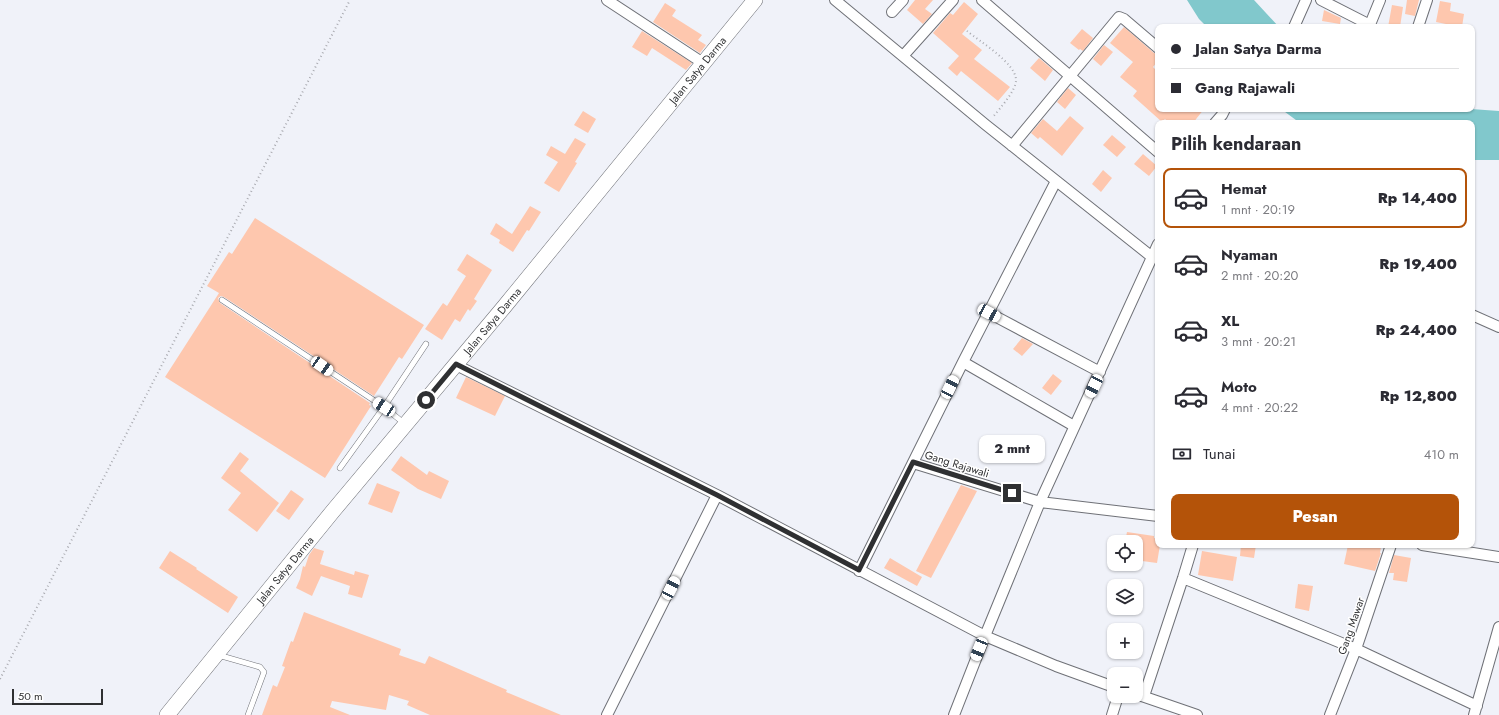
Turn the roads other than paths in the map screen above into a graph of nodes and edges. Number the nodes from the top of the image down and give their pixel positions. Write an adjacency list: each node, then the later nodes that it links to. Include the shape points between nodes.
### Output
1 (607, 0): 18 (street)
2 (755, 0): 18 (main road, Jalan Satya Darma)
3 (835, 0): 17 (street)
4 (903, 0): 11 (street)
5 (953, 0): 17 (street)
6 (982, 0): 19 (street)
7 (1306, 0): 12 (street)
8 (1321, 0): 13 (street)
9 (1380, 0): 14 (street)
10 (1427, 0): 15 (street)
11 (892, 12)
12 (1295, 24)
13 (1365, 24)
14 (1370, 24)
15 (1419, 24)
16 (1155, 45): 19 (street, via 1118,17)
17 (903, 56): 20 (street)
18 (703, 63): 31 (main road, Jalan Satya Darma)
19 (1070, 75): 20 (street); 21 (street)
20 (1012, 146): 22 (street)
21 (1155, 149)
22 (1056, 181): 24 (street); 26 (street)
23 (1155, 250): 24 (street)
24 (1152, 257): 32 (street)
25 (222, 300): 33 (lane)
26 (989, 313): 30 (street); 32 (street)
27 (1475, 316): 28 (street)
28 (1499, 328)
29 (426, 344): 33 (lane)
30 (963, 362): 35 (street); 36 (street)
31 (456, 364): 34 (main road, Jalan Satya Darma); 38 (street)
32 (1100, 372): 35 (street)
33 (384, 407): 34 (lane); 37 (lane)
34 (406, 424): 50 (main road, Jalan Satya Darma)
35 (1074, 426): 39 (street)
36 (913, 462): 39 (street, Gang Rajawali); 45 (street)
37 (340, 468)
38 (717, 495): 45 (street); 58 (street)
39 (1040, 502): 40 (street, Gang Rajawali); 48 (street)
40 (1155, 516)
41 (1192, 548): 46 (street)
42 (1390, 548): 49 (street, Gang Mawar)
43 (1441, 548): 44 (street)
44 (1499, 557)
45 (859, 570): 48 (street)
46 (1183, 578): 49 (street); 52 (street)
47 (1499, 627): 55 (street)
48 (984, 636): 51 (street); 59 (street)
49 (1356, 649): 55 (street); 62 (street, Gang Mawar)
50 (216, 654): 56 (main road, Jalan Satya Darma); 57 (lane, via 263,669)
51 (1107, 684)
52 (1143, 687)
53 (1143, 696): 61 (street)
54 (1116, 703): 60 (street)
55 (1475, 711)
56 (167, 715)
57 (248, 715)
58 (607, 715)
59 (954, 715)
60 (1112, 715)
61 (1197, 715)
62 (1330, 715)

